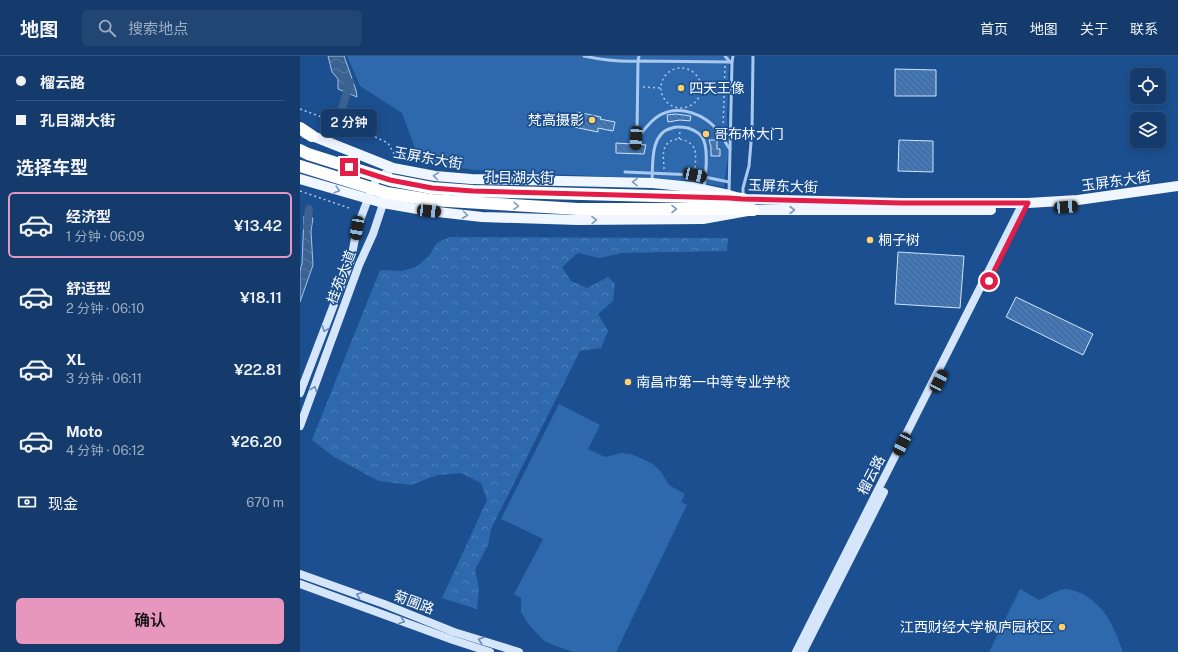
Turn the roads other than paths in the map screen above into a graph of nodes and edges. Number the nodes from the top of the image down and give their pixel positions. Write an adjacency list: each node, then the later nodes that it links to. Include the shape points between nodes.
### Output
1 (584, 56): 7 (lane, via 605,60)
2 (639, 56): 7 (lane)
3 (681, 56): 8 (lane)
4 (725, 56): 9 (lane)
5 (733, 56): 9 (lane)
6 (753, 56): 27 (lane, via 752,131 749,166 742,188)
7 (638, 61): 8 (lane); 11 (lane)
8 (681, 61): 9 (lane)
9 (731, 62): 15 (lane)
10 (300, 130): 12 (highway)
11 (637, 134): 13 (lane); 15 (lane, via 641,134 659,115 680,110 699,116 718,130)
12 (312, 136): 17 (main road, 玉屏东大街)
13 (635, 146)
14 (300, 150): 28 (highway, 孔目湖大街, bridge, via 390,180 432,188)
15 (730, 150): 22 (lane)
16 (300, 166): 28 (highway, 孔目湖大街, one-way to 28, bridge, via 387,193 431,200 578,209)
17 (393, 168): 19 (main road, 玉屏东大街, one-way to 17, via 471,180); 26 (street, 桂苑大道, via 376,180); 29 (street, 桂苑大道)
18 (625, 172): 19 (lane)
19 (652, 178): 20 (lane, via 695,175); 20 (lane, via 655,145 660,136 665,130 685,127 700,134 704,140); 24 (main road, 玉屏东大街)
20 (706, 178): 22 (lane); 24 (lane)
21 (300, 179): 26 (main road, 玉屏东大街, one-way to 26)
22 (729, 182): 28 (lane)
23 (1178, 186): 30 (main road, 玉屏东大街)
24 (704, 189): 28 (main road, 玉屏东大街)
25 (1178, 193): 30 (main road, 玉屏东大街, via 1079,206)
26 (368, 199): 29 (main road, 玉屏东大街); 32 (street, 桂苑大道, one-way to 32, via 357,228 351,260)
27 (742, 199): 28 (highway, 孔目湖大街); 30 (main road, 玉屏东大街)
28 (729, 201): 31 (highway, 孔目湖大街)
29 (383, 203): 31 (main road, 玉屏东大街, one-way to 31, via 482,217 578,220 703,219); 33 (street, 桂苑大道, one-way to 29)
30 (1024, 207): 31 (main road, 玉屏东大街, one-way to 30); 38 (street, 榴云路); 39 (street, 榴云路)
31 (753, 210)
32 (300, 393)
33 (300, 426)
34 (300, 574): 37 (street, 菊圃路, one-way to 34, via 454,632)
35 (300, 584): 36 (street, 菊圃路, one-way to 36)
36 (490, 652)
37 (519, 652)
38 (796, 652)
39 (804, 652)

